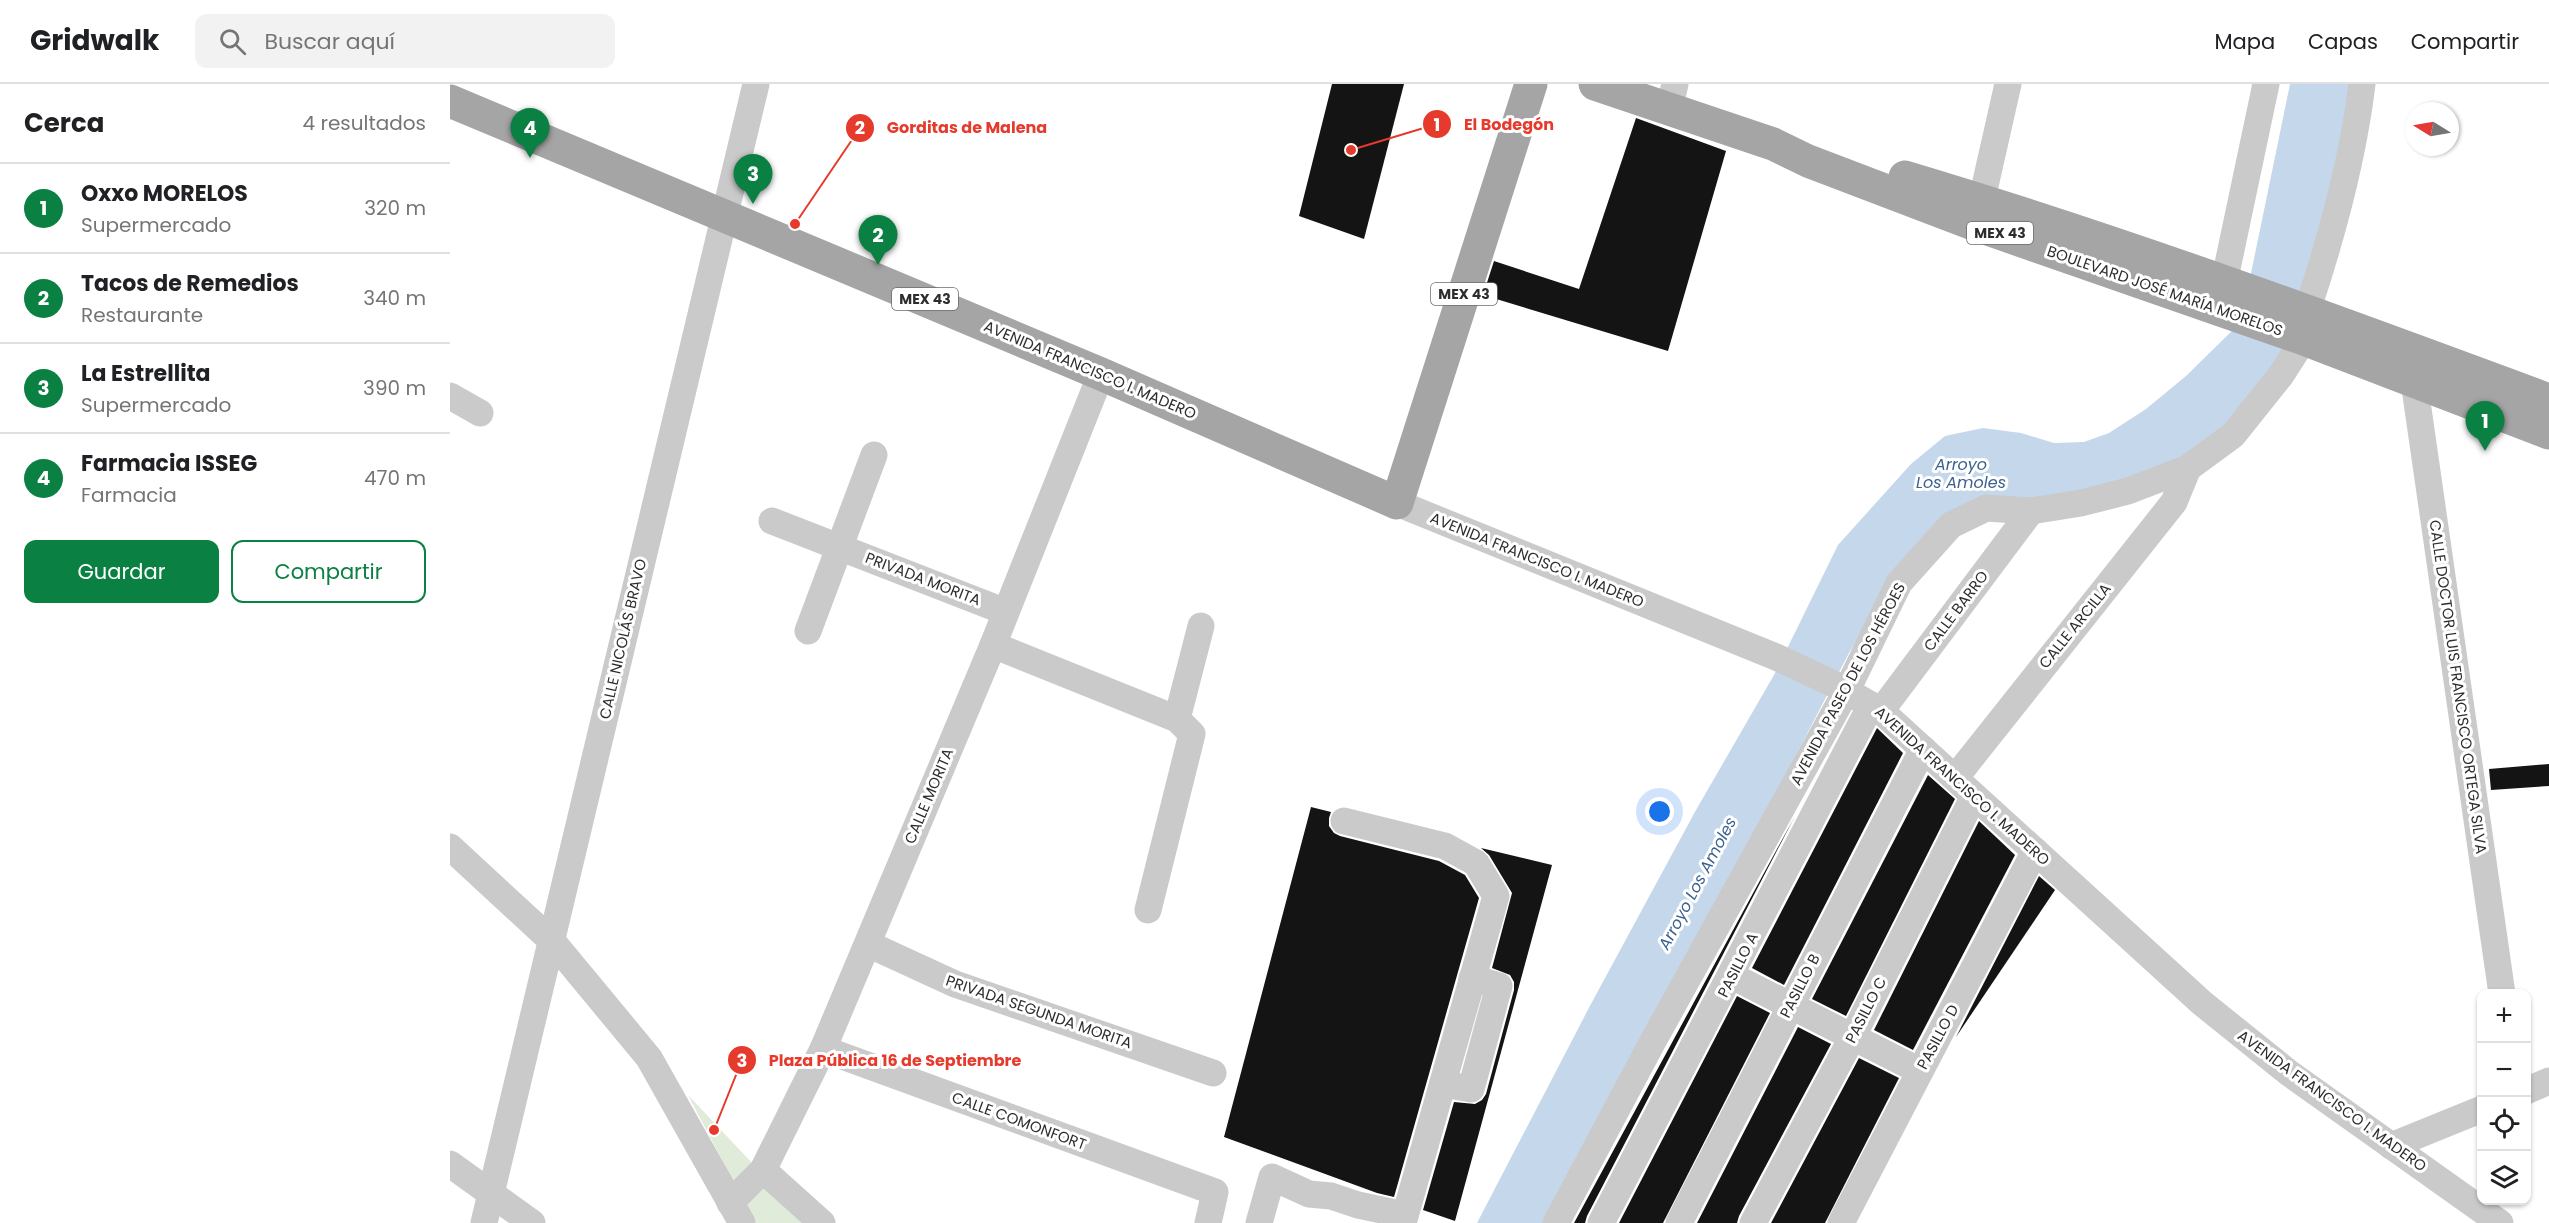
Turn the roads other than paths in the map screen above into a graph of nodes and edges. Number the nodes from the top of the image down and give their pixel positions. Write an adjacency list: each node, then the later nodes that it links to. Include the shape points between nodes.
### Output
1 (756, 84): 10 (street, CALLE NICOLÁS BRAVO)
2 (1531, 84): 21 (main road, MEX 43)
3 (1595, 84): 7 (main road, MEX 43)
4 (2008, 84): 9 (street)
5 (2266, 84): 11 (street)
6 (2362, 84): 12 (street, AVENIDA PASEO DE LOS HÉROES, via 2331,239)
7 (1672, 97): 9 (main road, BOULEVARD JOSÉ MARÍA MORELOS / MEX 43, via 1773,144 1809,148)
8 (450, 101): 10 (main road, AVENIDA FRANCISCO I. MADERO / MEX 43)
9 (1979, 212): 11 (main road, BOULEVARD JOSÉ MARÍA MORELOS / MEX 43)
10 (724, 214): 14 (main road, AVENIDA FRANCISCO I. MADERO / MEX 43); 38 (street, CALLE NICOLÁS BRAVO)
11 (2231, 295): 12 (main road, BOULEVARD JOSÉ MARÍA MORELOS / MEX 43)
12 (2301, 324): 13 (main road, BOULEVARD JOSÉ MARÍA MORELOS / MEX 43); 20 (street, AVENIDA PASEO DE LOS HÉROES, via 2281,375 2233,435)
13 (2417, 367): 16 (main road, BOULEVARD JOSÉ MARÍA MORELOS / MEX 43); 18 (main road, BOULEVARD JOSÉ MARÍA MORELOS / MEX 43); 41 (street, CALLE DOCTOR LUIS FRANCISCO ORTEGA SILVA)
14 (1101, 374): 21 (main road, AVENIDA FRANCISCO I. MADERO / MEX 43); 25 (street, CALLE MORITA)
15 (450, 396): 17 (street)
16 (2549, 400)
17 (480, 413)
18 (2549, 433)
19 (874, 455): 24 (street)
20 (2188, 468): 22 (street, AVENIDA PASEO DE LOS HÉROES, via 2128,491); 33 (street, CALLE ARCILLA, via 2174,502)
21 (1397, 503): 29 (street, AVENIDA FRANCISCO I. MADERO)
22 (2031, 511): 29 (street, AVENIDA PASEO DE LOS HÉROES, via 1986,508 1951,525 1899,583); 30 (street, CALLE BARRO)
23 (772, 521): 24 (street, PRIVADA MORITA)
24 (839, 546): 25 (street, PRIVADA MORITA); 27 (street)
25 (1006, 612): 28 (street, CALLE MORITA)
26 (1201, 626): 31 (street)
27 (808, 631)
28 (993, 645): 31 (street); 39 (street, CALLE MORITA)
29 (1843, 688): 30 (street, AVENIDA FRANCISCO I. MADERO); 62 (street, AVENIDA PASEO DE LOS HÉROES)
30 (1876, 708): 32 (street, AVENIDA FRANCISCO I. MADERO); 40 (street, PASILLO A)
31 (1177, 718): 37 (street, via 1192,734)
32 (1923, 749): 33 (street, AVENIDA FRANCISCO I. MADERO); 42 (street, PASILLO B)
33 (1964, 787): 36 (street, AVENIDA FRANCISCO I. MADERO); 43 (street, PASILLO C)
34 (1344, 821): 55 (street, via 1445,846 1476,863 1496,896 1472,978 1499,986 1474,1078 1470,1089 1443,1084)
35 (450, 847): 38 (street)
36 (2040, 856): 45 (street, PASILLO D); 50 (street, AVENIDA FRANCISCO I. MADERO, via 2202,1003 2289,1073); 66 (street)
37 (1148, 910)
38 (553, 942): 53 (street, CALLE NICOLÁS BRAVO); 54 (street, via 649,1058)
39 (868, 944): 44 (street, CALLE MORITA); 46 (street, PRIVADA SEGUNDA MORITA, via 956,984)
40 (1732, 976): 42 (street); 56 (street, PASILLO A)
41 (2501, 989)
42 (1789, 1006): 43 (street); 63 (street, PASILLO B)
43 (1853, 1036): 45 (street); 64 (street, PASILLO C)
44 (824, 1049): 52 (street, CALLE MORITA); 60 (street, CALLE COMONFORT, via 1215,1192)
45 (1920, 1071): 65 (street, PASILLO D)
46 (1213, 1073)
47 (2549, 1081): 48 (street)
48 (2531, 1088)
49 (2477, 1111): 50 (street)
50 (2391, 1146): 67 (street, AVENIDA FRANCISCO I. MADERO)
51 (450, 1164): 53 (street)
52 (763, 1170): 54 (street, CALLE MORITA); 59 (street)
53 (491, 1194): 57 (street, CALLE NICOLÁS BRAVO); 58 (street)
54 (736, 1213)
55 (1404, 1219): 61 (street, via 1331,1196 1309,1194 1272,1177)
56 (1605, 1222)
57 (484, 1223)
58 (532, 1223)
59 (822, 1223)
60 (1208, 1223)
61 (1259, 1223)
62 (1556, 1223)
63 (1679, 1223)
64 (1753, 1223)
65 (1840, 1223)
66 (1859, 1223)
67 (2500, 1223)

